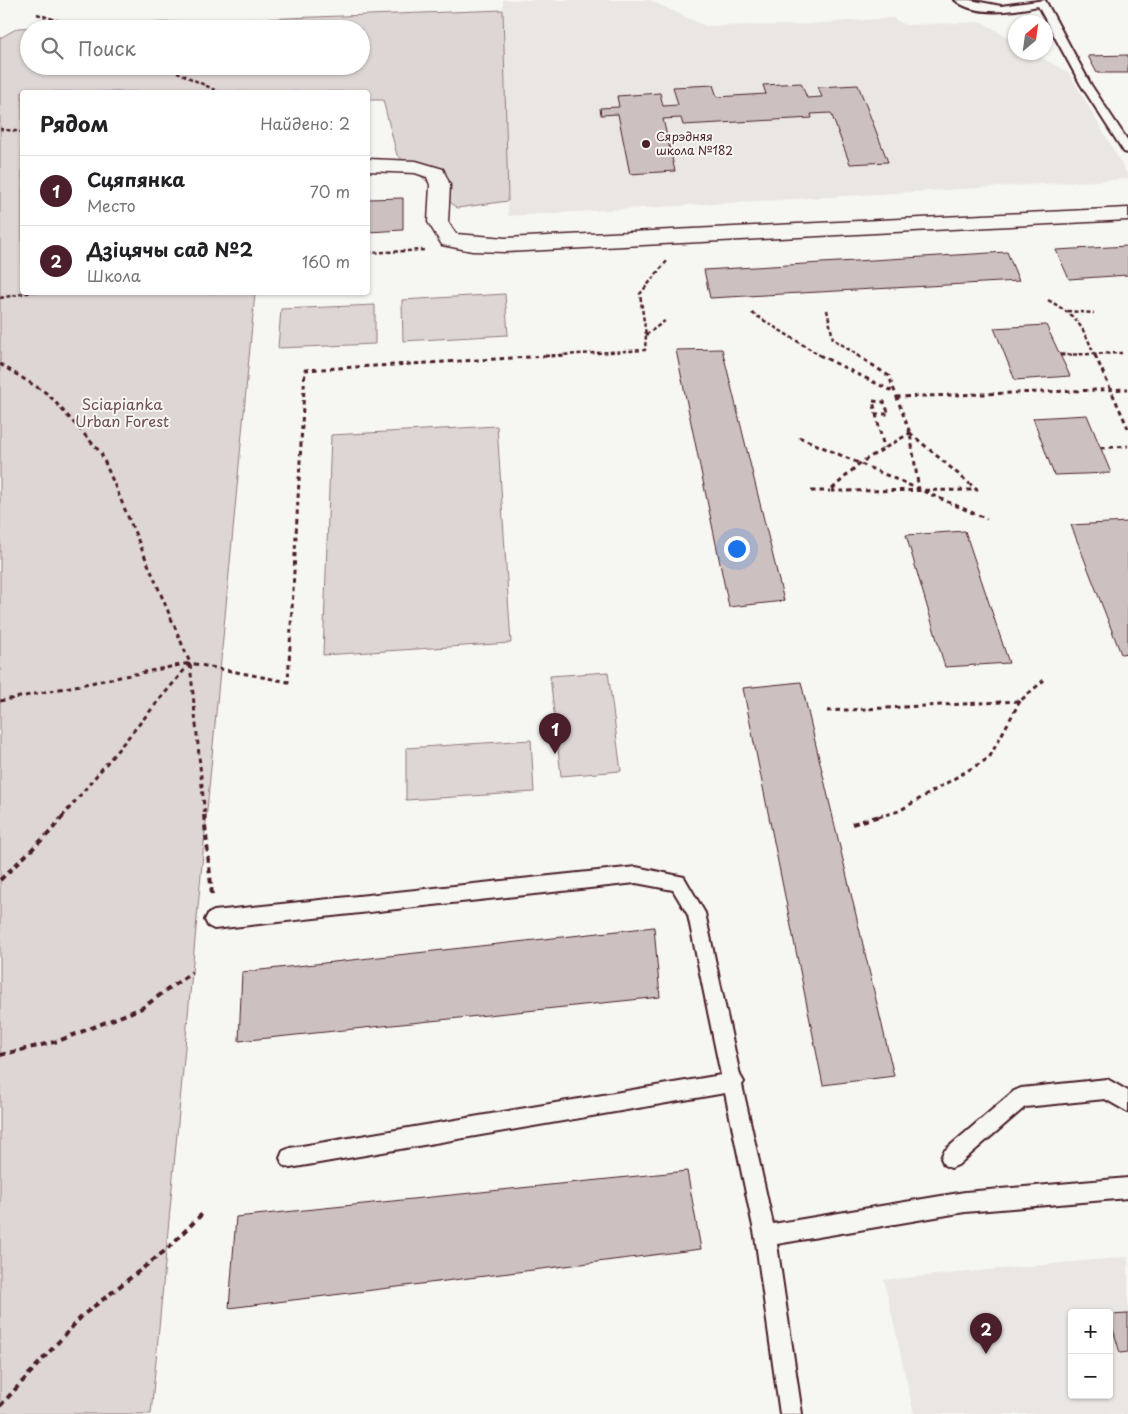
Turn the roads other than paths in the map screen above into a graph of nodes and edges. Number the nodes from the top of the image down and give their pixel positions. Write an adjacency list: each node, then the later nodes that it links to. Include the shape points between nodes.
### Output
1 (960, 0): 2 (lane, via 1003,11 1040,2 1086,85)
2 (1128, 150)
3 (370, 165): 4 (street, via 416,166 436,172 440,185 438,222 449,240 472,244 506,245)
4 (1128, 214)
5 (214, 920): 6 (lane, via 636,875 678,883 696,913)
6 (734, 1082): 8 (lane); 11 (lane)
7 (1128, 1102): 9 (lane, via 1107,1089 1021,1098)
8 (290, 1158)
9 (951, 1158)
10 (1128, 1188): 11 (lane, via 965,1202)
11 (765, 1236): 12 (lane)
12 (791, 1414)

